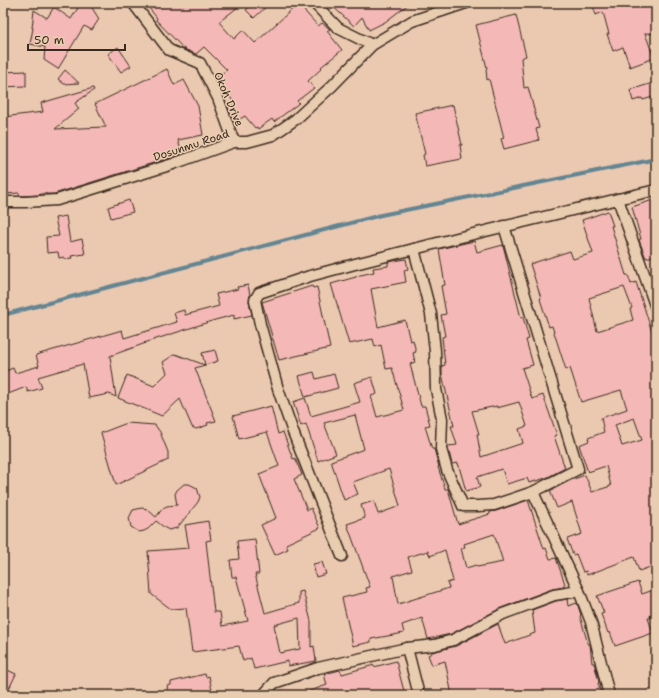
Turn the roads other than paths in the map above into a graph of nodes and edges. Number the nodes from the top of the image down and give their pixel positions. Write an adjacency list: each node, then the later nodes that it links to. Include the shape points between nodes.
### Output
1 (133, 3): 5 (street, Okoh Drive, via 169,50 200,63 218,98)
2 (314, 3): 4 (street, via 338,28)
3 (466, 3): 4 (street, Dosunmu Road, via 412,21)
4 (372, 45): 5 (street, Dosunmu Road, via 332,86 287,126 273,135 247,142)
5 (234, 142): 8 (street, Dosunmu Road, via 173,164 56,200)
6 (656, 190): 7 (street)
7 (618, 199): 9 (street); 11 (street)
8 (3, 200)
9 (504, 226): 10 (street); 12 (street, via 578,469)
10 (414, 249): 12 (street, via 431,314 436,389 442,419 441,449 463,506 494,505); 13 (street, via 264,290 255,300 292,432)
11 (656, 308)
12 (533, 492): 14 (street)
13 (342, 556)
14 (579, 591): 15 (street, via 554,595 503,614 453,640); 18 (street)
15 (407, 648): 16 (street, via 318,668 274,683); 17 (street)
16 (266, 695)
17 (419, 695)
18 (609, 695)

